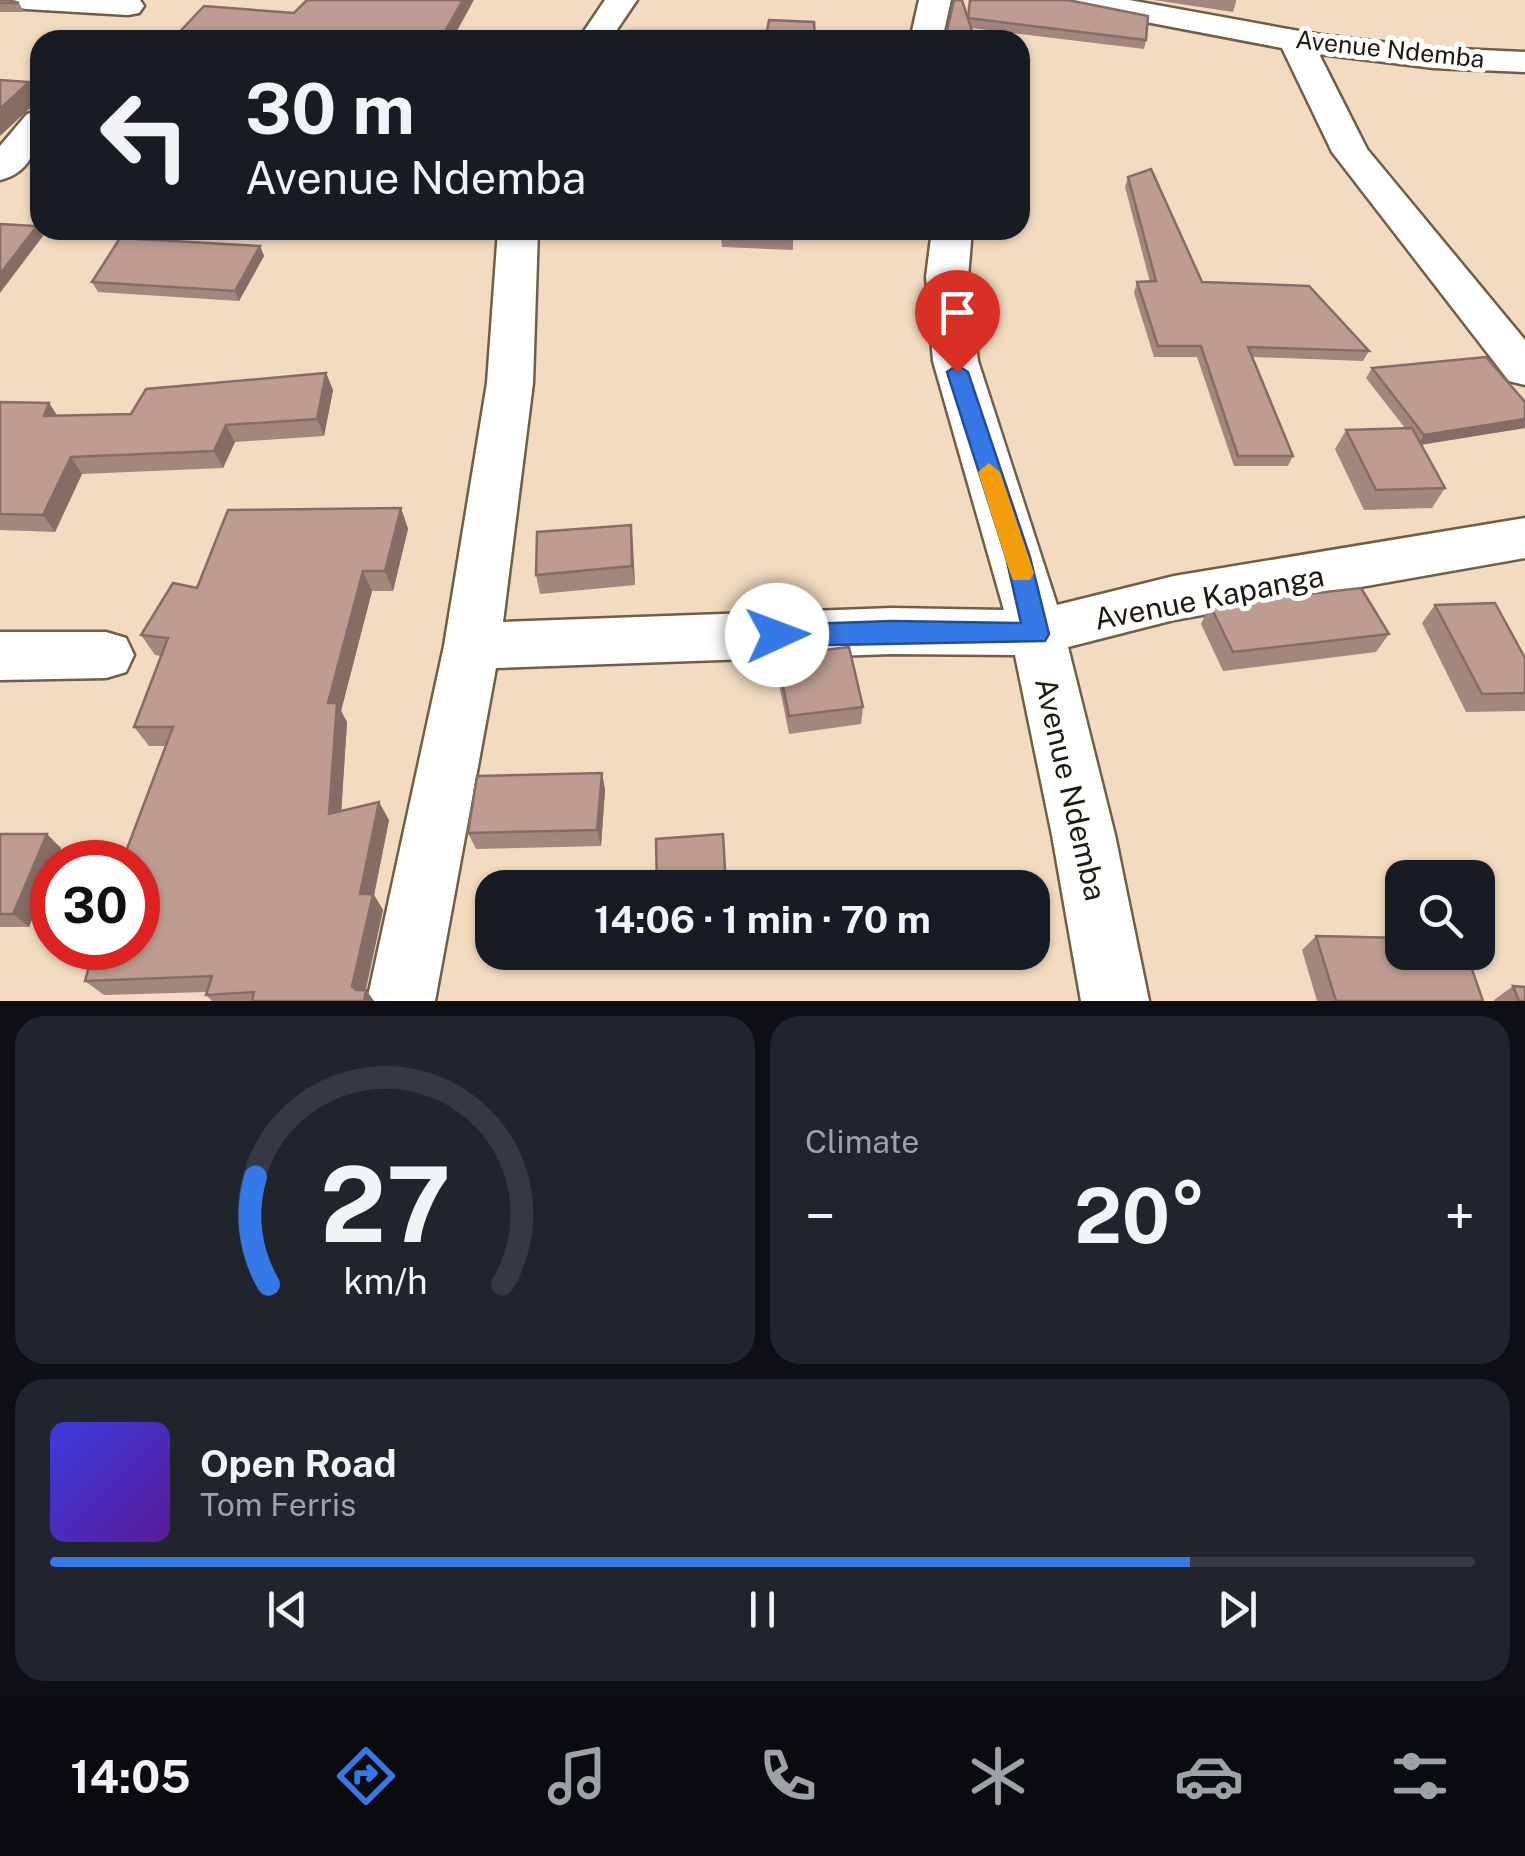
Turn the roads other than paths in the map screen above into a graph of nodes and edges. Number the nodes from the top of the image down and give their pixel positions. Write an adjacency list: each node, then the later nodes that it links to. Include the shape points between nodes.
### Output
1 (26, 0): 6 (street)
2 (621, 0): 8 (street)
3 (935, 0): 9 (street)
4 (1078, 0): 10 (street, Avenue Ndemba)
5 (1262, 0): 10 (street)
6 (131, 3): 7 (street)
7 (112, 30)
8 (601, 30)
9 (928, 30)
10 (1284, 38): 11 (street, Avenue Ndemba, via 1434,58); 16 (street, via 1350,152)
11 (1525, 62)
12 (29, 126): 13 (street)
13 (0, 169)
14 (517, 240): 19 (street, via 510,382)
15 (951, 240): 18 (street, Avenue Ndemba, via 944,300 950,344)
16 (1525, 370)
17 (1525, 538): 18 (street, Avenue Kapanga, via 1174,598)
18 (1036, 634): 19 (street, Avenue Kapanga, via 892,631); 23 (street, Avenue Ndemba)
19 (472, 646): 22 (street)
20 (106, 655): 21 (street)
21 (0, 656)
22 (402, 1001)
23 (1115, 1001)

